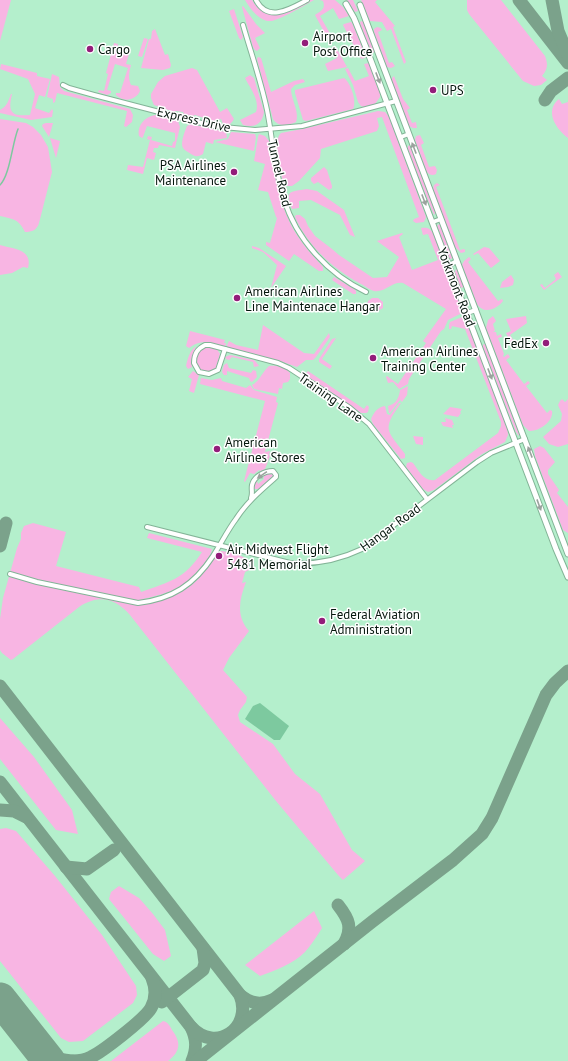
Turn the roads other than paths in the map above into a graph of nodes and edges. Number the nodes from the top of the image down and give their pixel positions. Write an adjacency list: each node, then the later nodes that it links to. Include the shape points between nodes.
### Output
1 (256, 0): 2 (street, via 260,7 273,13)
2 (307, 0)
3 (344, 2): 6 (street, Yorkmont Road)
4 (359, 2): 5 (street, Yorkmont Road)
5 (363, 15): 6 (street); 8 (street, Yorkmont Road)
6 (354, 18): 9 (street, Yorkmont Road)
7 (243, 25): 13 (street, Tunnel Road, via 267,108)
8 (378, 56): 9 (street); 11 (street, Yorkmont Road)
9 (370, 58): 12 (street, Yorkmont Road, one-way to 12)
10 (63, 85): 13 (street, Express Drive, via 94,96 214,126)
11 (396, 101): 12 (street, Express Drive); 14 (street, Yorkmont Road)
12 (388, 104): 13 (street, Express Drive, via 302,126); 15 (street, Yorkmont Road)
13 (270, 130): 20 (street, Tunnel Road, via 284,199 298,231 322,261)
14 (409, 134): 15 (street); 16 (street, Yorkmont Road, one-way to 14)
15 (401, 138): 17 (street, Yorkmont Road, one-way to 17)
16 (441, 219): 17 (street); 18 (street, Yorkmont Road)
17 (433, 222): 19 (street, Yorkmont Road)
18 (458, 260): 19 (street); 21 (street, Yorkmont Road)
19 (449, 265): 22 (street, Yorkmont Road)
20 (366, 292)
21 (476, 310): 22 (street); 24 (street, Yorkmont Road)
22 (467, 313): 25 (street, Yorkmont Road, one-way to 25)
23 (225, 350): 23 (street, Training Lane, via 210,345 201,347 195,354 196,368 204,374 214,373 220,366); 27 (street, Training Lane, via 289,368 350,408 369,424)
24 (525, 439): 25 (street, Hangar Road); 30 (street, Yorkmont Road, one-way to 24)
25 (516, 442): 27 (street, Hangar Road, via 491,453); 32 (street, Yorkmont Road, one-way to 32)
26 (251, 498): 26 (street, one-way to 26, via 276,477 273,471 264,472 255,480); 29 (street)
27 (428, 499): 29 (street, Hangar Road, via 362,549 331,561 290,563)
28 (147, 527): 29 (street, Hangar Road)
29 (219, 546): 31 (street, via 201,572 188,585 171,595 149,601 138,602 98,595)
30 (568, 554)
31 (10, 574)
32 (568, 577)

